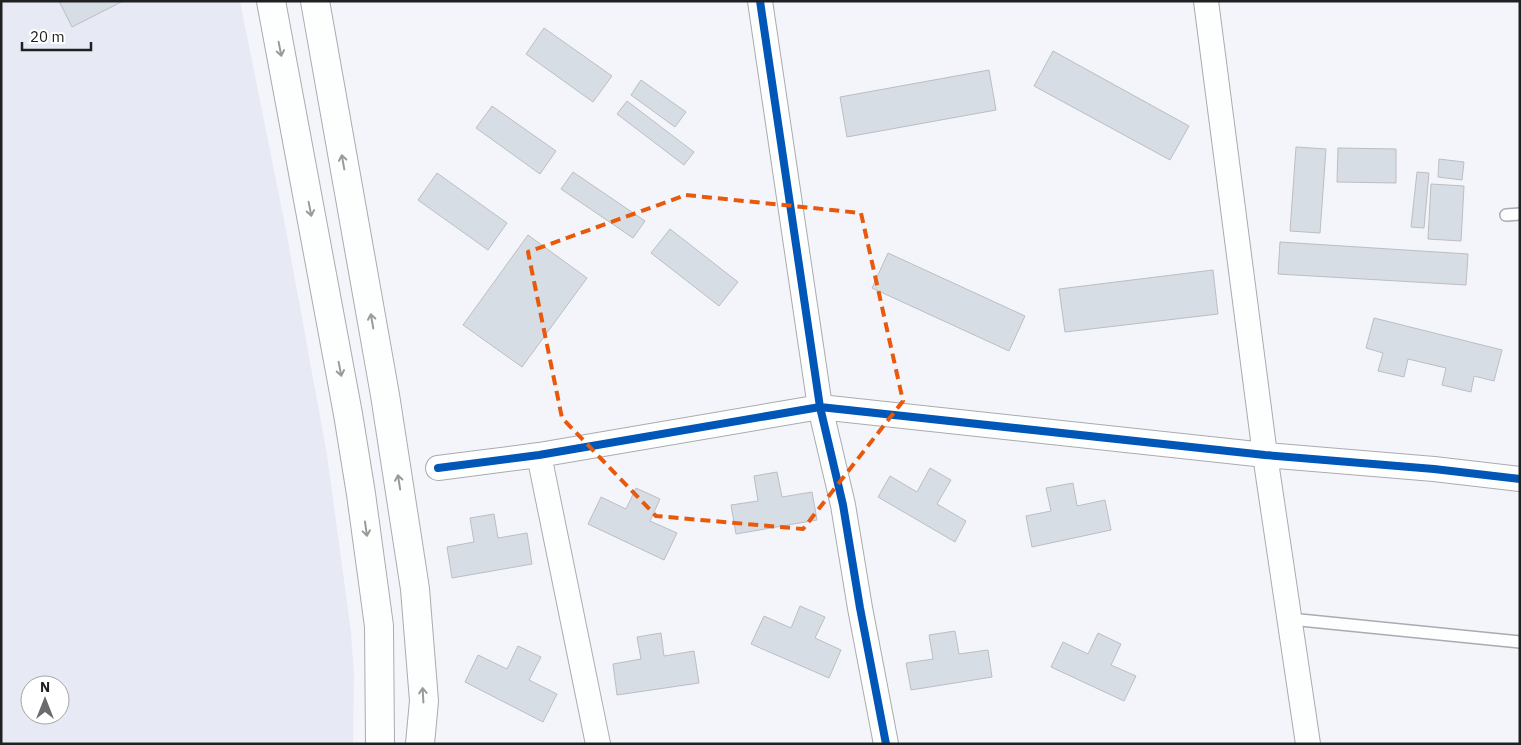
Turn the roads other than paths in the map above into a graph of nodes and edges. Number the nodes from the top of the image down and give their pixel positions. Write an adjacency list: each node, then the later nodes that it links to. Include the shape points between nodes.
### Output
1 (271, 1): 14 (main road, one-way to 14, via 360,494 379,626)
2 (314, 1): 15 (main road, one-way to 2, via 424,701 416,589 386,395)
3 (760, 1): 7 (street)
4 (1206, 1): 9 (street)
5 (1520, 214): 6 (lane)
6 (1506, 215)
7 (820, 407): 8 (street); 9 (street); 17 (street, via 843,505)
8 (539, 455): 10 (street); 16 (street)
9 (1265, 455): 11 (street); 12 (street)
10 (438, 468)
11 (1520, 479)
12 (1290, 619): 13 (lane); 18 (street)
13 (1520, 642)
14 (380, 744)
15 (420, 744)
16 (598, 744)
17 (886, 744)
18 (1308, 744)

